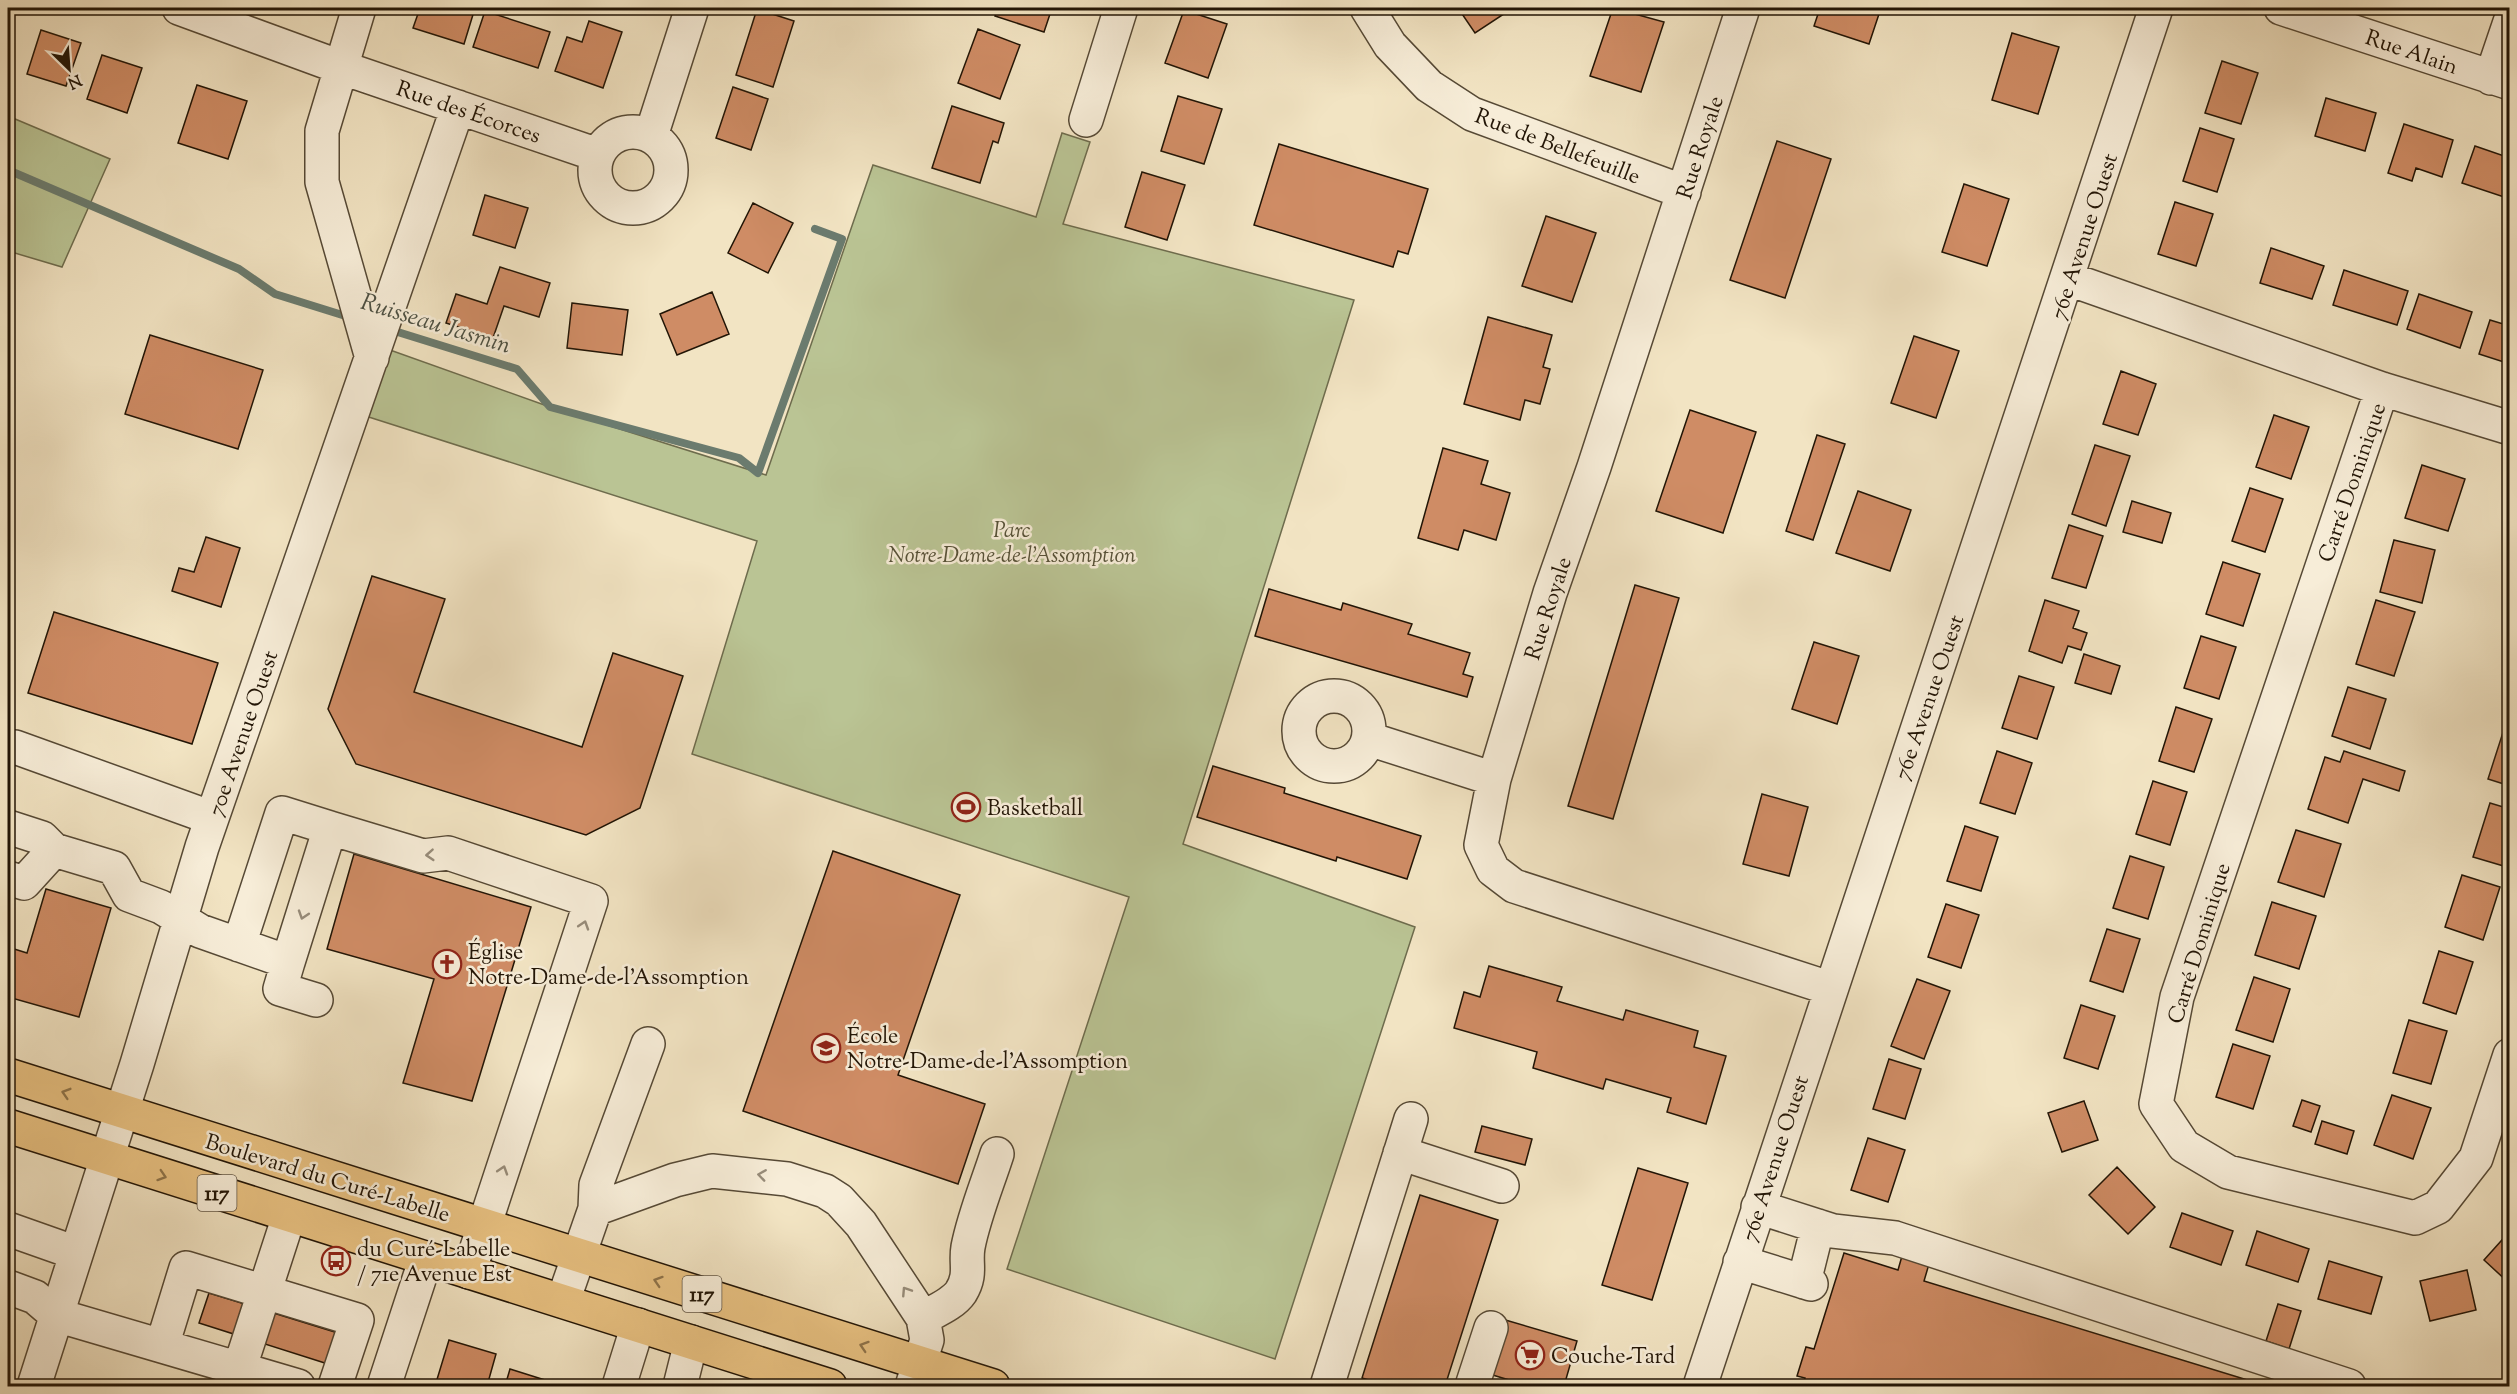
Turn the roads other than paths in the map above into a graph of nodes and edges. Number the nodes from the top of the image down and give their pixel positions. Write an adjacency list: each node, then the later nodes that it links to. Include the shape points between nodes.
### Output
1 (179, 8): 10 (street, Rue des Écorces)
2 (359, 8): 10 (street)
3 (692, 8): 14 (street)
4 (1121, 8): 13 (street)
5 (1367, 8): 16 (street, Rue de Bellefeuille, via 1390,45 1429,86 1472,114)
6 (1743, 8): 16 (street, Rue Royale)
7 (2156, 8): 17 (street, 76e Avenue Ouest)
8 (2281, 8): 11 (street, Rue Alain)
9 (2510, 22): 11 (street)
10 (340, 67): 12 (street, Rue des Écorces); 18 (street, via 322,131 322,182)
11 (2500, 81)
12 (458, 107): 15 (street, Rue des Écorces); 18 (street, 70e Avenue Ouest)
13 (1086, 120)
14 (651, 136): 15 (street, via 625,132 613,137); 15 (street, via 668,154 671,174 662,195 639,208 613,203 603,194 596,181)
15 (598, 154)
16 (1684, 192): 23 (street, Rue Royale, via 1550,593)
17 (2069, 279): 19 (street, Carré Dominique); 32 (street, 76e Avenue Ouest)
18 (372, 358): 24 (street, 70e Avenue Ouest)
19 (2382, 389): 20 (street, Carré Dominique); 35 (street, Carré Dominique, via 2177,997 2156,1104 2184,1146 2228,1172 2415,1218 2438,1208 2476,1158)
20 (2510, 428)
21 (1369, 739): 23 (street)
22 (15, 747): 24 (street)
23 (1494, 780): 32 (street, Rue Royale, via 1481,845 1493,870 1514,886)
24 (212, 818): 29 (street, 70e Avenue Ouest)
25 (8, 827): 27 (street, via 42,838)
26 (330, 828): 30 (street, via 282,813); 31 (street, one-way to 31); 47 (street, one-way to 26, via 591,901 448,853 423,856)
27 (54, 850): 28 (street, via 24,883); 29 (street, via 114,868 129,895 161,907)
28 (8, 878)
29 (181, 920): 30 (street); 37 (street, 70e Avenue Ouest)
30 (239, 945): 31 (street)
31 (288, 962): 33 (street, via 280,989)
32 (1829, 988): 44 (street, 76e Avenue Ouest)
33 (316, 1000)
34 (648, 1044): 45 (street, via 596,1185)
35 (2510, 1055)
36 (8, 1075): 37 (main road, Boulevard du Curé-Labelle / 117, one-way to 36)
37 (122, 1110): 42 (street, 70e Avenue Ouest); 47 (main road, Boulevard du Curé-Labelle / 117)
38 (1411, 1119): 40 (street)
39 (8, 1126): 42 (main road, 117)
40 (1400, 1153): 43 (street); 75 (street)
41 (997, 1154): 60 (street, via 967,1249 970,1268 966,1282 960,1294)
42 (106, 1158): 46 (main road, 117, one-way to 46); 50 (street, 70e Avenue Ouest)
43 (1502, 1186)
44 (1758, 1207): 48 (street); 54 (street, 76e Avenue Ouest)
45 (595, 1209): 51 (street); 60 (street, one-way to 45, via 850,1210 808,1184 761,1174 712,1171)
46 (289, 1216): 52 (main road, 117); 57 (street)
47 (484, 1226): 51 (main road, Boulevard du Curé-Labelle / 117); 55 (street)
48 (1826, 1228): 53 (street); 54 (street, via 1807,1283); 78 (street, via 1894,1238)
49 (8, 1229): 50 (street)
50 (76, 1253): 59 (street, 70e Avenue Ouest)
51 (579, 1256): 58 (street); 66 (main road, Boulevard du Curé-Labelle / 117, one-way to 51)
52 (426, 1258): 55 (main road, 117); 70 (street)
53 (1895, 1258)
54 (1740, 1262): 77 (street, 76e Avenue Ouest)
55 (469, 1272): 58 (main road, 117)
56 (8, 1287): 59 (street, via 35,1298)
57 (265, 1292): 64 (street, via 186,1268); 65 (street); 69 (street, via 357,1320)
58 (563, 1301): 61 (main road, 117)
59 (57, 1315): 64 (street); 67 (street, 70e Avenue Ouest)
60 (923, 1318): 66 (street, via 927,1340)
61 (638, 1325): 63 (main road, 117); 71 (street)
62 (1491, 1328): 76 (street)
63 (691, 1342): 72 (street); 73 (main road, 117)
64 (162, 1346): 65 (street)
65 (239, 1370): 68 (street)
66 (916, 1375): 74 (main road, Boulevard du Curé-Labelle / 117)
67 (34, 1386)
68 (298, 1386)
69 (335, 1386)
70 (384, 1386)
71 (619, 1386)
72 (680, 1386)
73 (830, 1386)
74 (993, 1386)
75 (1327, 1386)
76 (1472, 1386)
77 (1700, 1386)
78 (2349, 1386)

